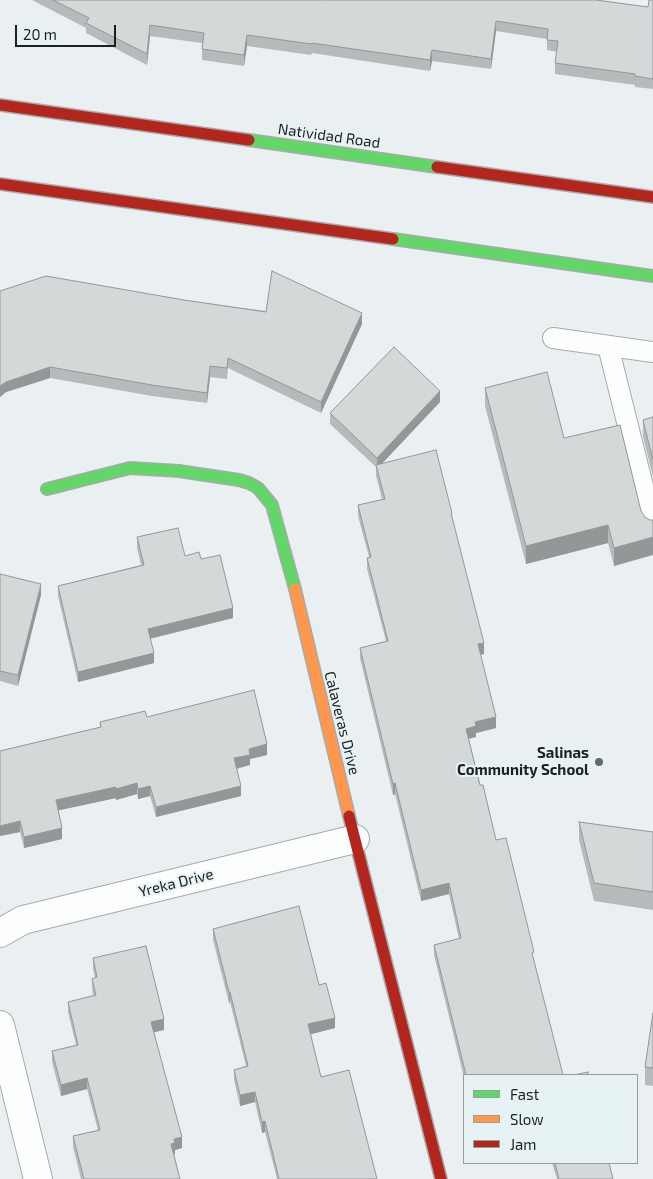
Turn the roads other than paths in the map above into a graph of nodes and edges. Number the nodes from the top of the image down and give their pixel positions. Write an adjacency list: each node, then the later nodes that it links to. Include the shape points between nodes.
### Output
1 (0, 105): 3 (main road, Natividad Road)
2 (0, 184): 4 (main road)
3 (653, 197)
4 (653, 276)
5 (552, 338): 6 (lane)
6 (608, 346): 7 (lane); 9 (lane)
7 (653, 352)
8 (47, 489): 10 (main road, Calaveras Drive, via 130,468 239,480 258,488 266,496 280,531)
9 (653, 526)
10 (354, 839): 11 (street, Yreka Drive, via 23,920); 14 (main road, Calaveras Drive)
11 (0, 933)
12 (0, 1025): 13 (street)
13 (38, 1179)
14 (441, 1179)

